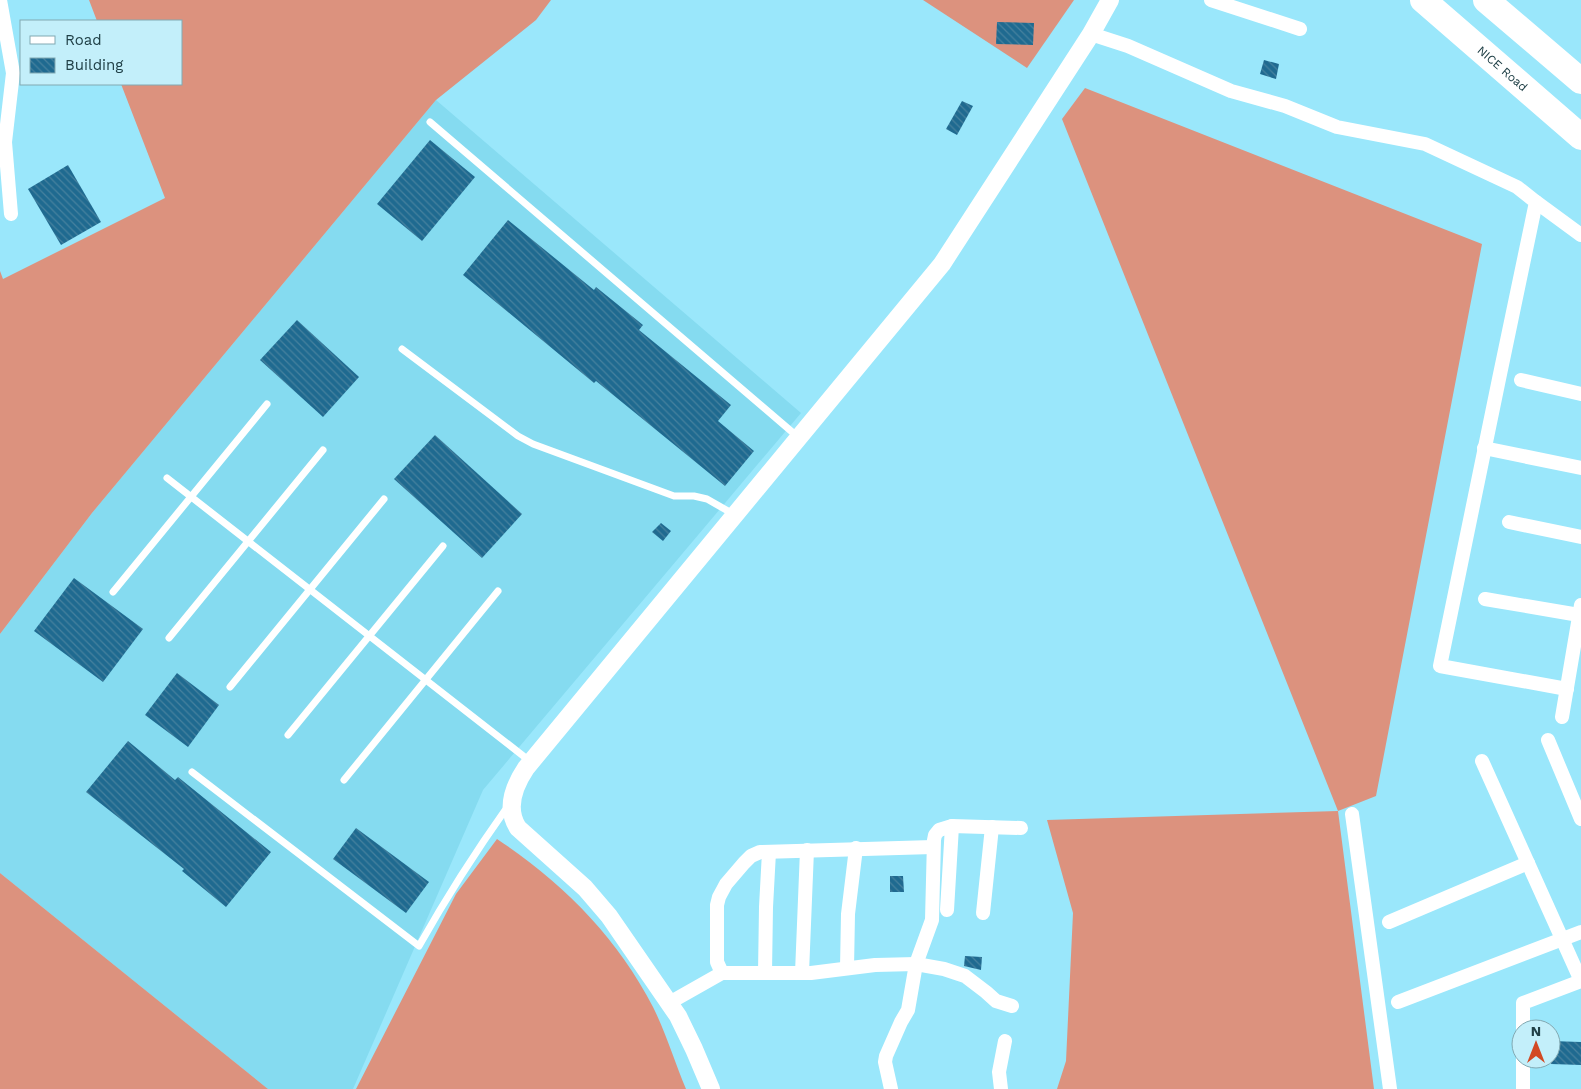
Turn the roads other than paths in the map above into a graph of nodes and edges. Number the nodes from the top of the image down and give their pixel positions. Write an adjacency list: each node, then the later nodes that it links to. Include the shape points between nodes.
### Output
1 (0, 0): 8 (street)
2 (1110, 0): 7 (street)
3 (1211, 0): 6 (street)
4 (1423, 0): 12 (highway, NICE Road)
5 (1486, 0): 9 (highway)
6 (1300, 29)
7 (1091, 34): 14 (street, via 1128,46 1231,91 1285,106 1337,127 1425,144 1517,187); 21 (street, via 942,264)
8 (13, 73): 10 (street); 13 (street)
9 (1581, 81)
10 (0, 82)
11 (430, 122): 21 (lane)
12 (1581, 137)
13 (2, 143): 15 (street)
14 (1536, 202): 16 (street); 22 (street)
15 (11, 214)
16 (1581, 235)
17 (402, 350): 28 (lane, via 533,444 674,496 707,499)
18 (1521, 380): 19 (street)
19 (1581, 394)
20 (267, 404): 26 (lane)
21 (799, 437): 28 (street)
22 (1484, 448): 24 (street); 42 (street, via 1440,666)
23 (323, 450): 31 (lane)
24 (1581, 468)
25 (167, 478): 26 (lane)
26 (191, 497): 31 (lane); 35 (lane)
27 (384, 499): 33 (lane)
28 (735, 515): 47 (street)
29 (1509, 522): 30 (street)
30 (1581, 538)
31 (248, 541): 33 (lane); 39 (lane)
32 (443, 546): 38 (lane)
33 (310, 589): 38 (lane); 41 (lane)
34 (498, 591): 40 (lane)
35 (113, 592)
36 (1485, 599): 37 (street)
37 (1580, 610): 42 (street)
38 (369, 636): 40 (lane); 44 (lane)
39 (169, 638)
40 (425, 680): 47 (lane); 49 (lane)
41 (230, 687)
42 (1567, 689): 43 (street)
43 (1562, 717)
44 (288, 735)
45 (1548, 740): 52 (street)
46 (1482, 761): 60 (street)
47 (531, 762): 50 (street, via 518,780)
48 (192, 772): 50 (lane, via 419,946)
49 (344, 780)
50 (513, 799): 73 (street, via 512,819 518,828 593,896)
51 (1352, 814): 81 (street)
52 (1581, 819)
53 (952, 826): 54 (street); 56 (street, via 939,830); 61 (street)
54 (992, 827): 55 (street); 62 (street)
55 (1021, 828)
56 (932, 847): 57 (street); 66 (street, via 932,920)
57 (856, 848): 58 (street); 67 (street, via 849,907)
58 (807, 850): 59 (street); 70 (street)
59 (769, 852): 68 (street, via 751,856 719,897 717,962); 69 (street)
60 (1528, 863): 63 (street); 65 (street)
61 (946, 910)
62 (983, 913)
63 (1389, 922)
64 (1581, 932): 65 (street)
65 (1562, 940): 71 (street); 72 (street)
66 (916, 964): 67 (street); 74 (street, via 965,976 990,998); 79 (street, via 908,1010 886,1056)
67 (847, 968): 70 (street)
68 (722, 972): 69 (street); 73 (street)
69 (765, 973): 70 (street)
70 (802, 973)
71 (1581, 981): 75 (street, via 1523,1003)
72 (1398, 1002)
73 (669, 1003): 78 (street, via 686,1032)
74 (1012, 1006)
75 (1523, 1019)
76 (1005, 1041): 80 (street, via 999,1072)
77 (1523, 1069): 82 (street)
78 (711, 1089)
79 (891, 1089)
80 (1001, 1089)
81 (1390, 1089)
82 (1523, 1089)

